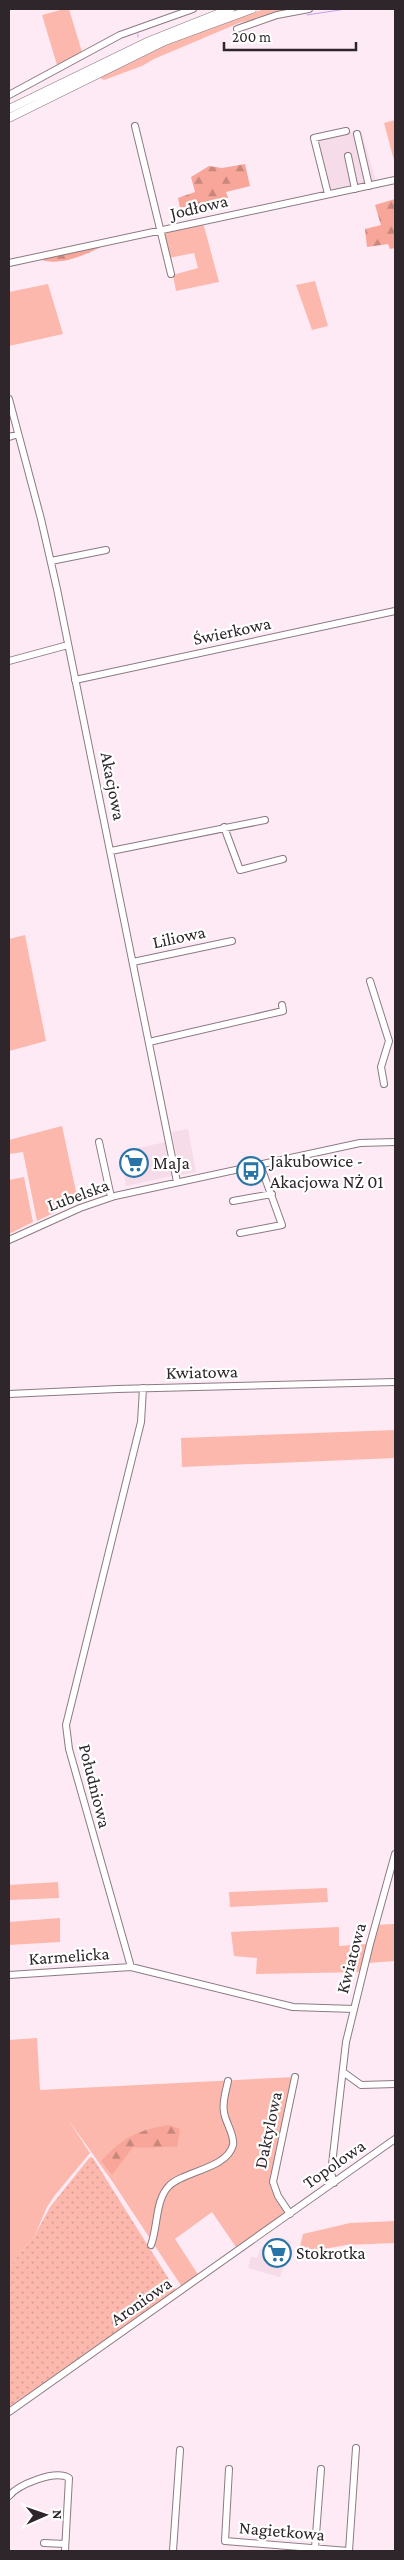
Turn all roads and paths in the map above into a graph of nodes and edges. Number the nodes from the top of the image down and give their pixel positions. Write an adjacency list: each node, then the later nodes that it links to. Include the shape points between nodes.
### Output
1 (193, 9): 6 (street, via 120,35)
2 (230, 9): 7 (main road, via 156,38)
3 (252, 9): 8 (main road, via 165,41)
4 (308, 9): 5 (street, via 276,15)
5 (237, 29)
6 (9, 95)
7 (9, 109)
8 (9, 118)
9 (135, 126): 17 (street)
10 (346, 132): 16 (street, via 314,138)
11 (357, 134): 14 (street)
12 (348, 156): 15 (street)
13 (395, 180): 14 (street, Jodłowa)
14 (369, 186): 15 (street, Jodłowa)
15 (355, 188): 16 (street, Jodłowa)
16 (328, 194): 17 (street, Jodłowa)
17 (162, 230): 18 (street, Jodłowa); 19 (street)
18 (9, 263)
19 (171, 274)
20 (9, 399): 21 (street, Akacjowa)
21 (18, 434): 22 (street); 24 (street, Akacjowa)
22 (9, 437)
23 (106, 550): 24 (street)
24 (51, 561): 26 (street, Akacjowa)
25 (395, 611): 28 (street, Świerkowa)
26 (68, 645): 27 (street); 28 (street, Akacjowa)
27 (9, 661)
28 (76, 680): 31 (street, Akacjowa)
29 (265, 820): 30 (street)
30 (224, 828): 31 (street); 32 (street, via 240,870)
31 (111, 851): 34 (street, Akacjowa)
32 (283, 859)
33 (232, 941): 34 (street, Liliowa)
34 (133, 962): 37 (street, Akacjowa)
35 (370, 981): 38 (street, via 389,1041 381,1067)
36 (282, 1005): 37 (street, via 283,1010)
37 (149, 1042): 42 (street, Akacjowa)
38 (384, 1084)
39 (99, 1142): 44 (street)
40 (395, 1142): 41 (street, Lubelska, via 365,1142)
41 (260, 1164): 42 (street, Lubelska); 43 (street)
42 (178, 1182): 44 (street, Lubelska)
43 (272, 1194): 45 (street); 46 (street, via 282,1225)
44 (111, 1197): 47 (street, Lubelska)
45 (233, 1201)
46 (240, 1233)
47 (9, 1240)
48 (395, 1382): 49 (street, Kwiatowa)
49 (143, 1388): 50 (street, Kwiatowa); 52 (street, Południowa, via 141,1422 66,1725 69,1749)
50 (9, 1394)
51 (395, 1854): 54 (street, Kwiatowa)
52 (131, 1967): 53 (street, Karmelicka); 54 (street, via 293,2007)
53 (9, 1975)
54 (354, 2009): 55 (street, Kwiatowa)
55 (343, 2072): 58 (street, via 361,2085); 60 (street, Kwiatowa, via 332,2173)
56 (295, 2077): 61 (street, Daktylowa, via 273,2182)
57 (228, 2081): 62 (street, via 223,2109 233,2141 232,2148 209,2168 168,2187 161,2200)
58 (395, 2084)
59 (395, 2139): 60 (street, Topolowa)
60 (334, 2183): 61 (street, Topolowa)
61 (290, 2214): 63 (street, Aroniowa)
62 (151, 2245)
63 (9, 2412)
64 (356, 2448): 74 (street)
65 (180, 2450): 73 (street)
66 (229, 2469): 71 (street, Nagietkowa, via 225,2541)
67 (321, 2469): 71 (street)
68 (9, 2496): 70 (street, via 29,2482 61,2475 69,2478)
69 (44, 2542): 70 (street)
70 (65, 2548)
71 (315, 2548): 72 (street, Nagietkowa)
72 (332, 2550): 74 (street, Nagietkowa)
73 (173, 2551)
74 (349, 2551)

